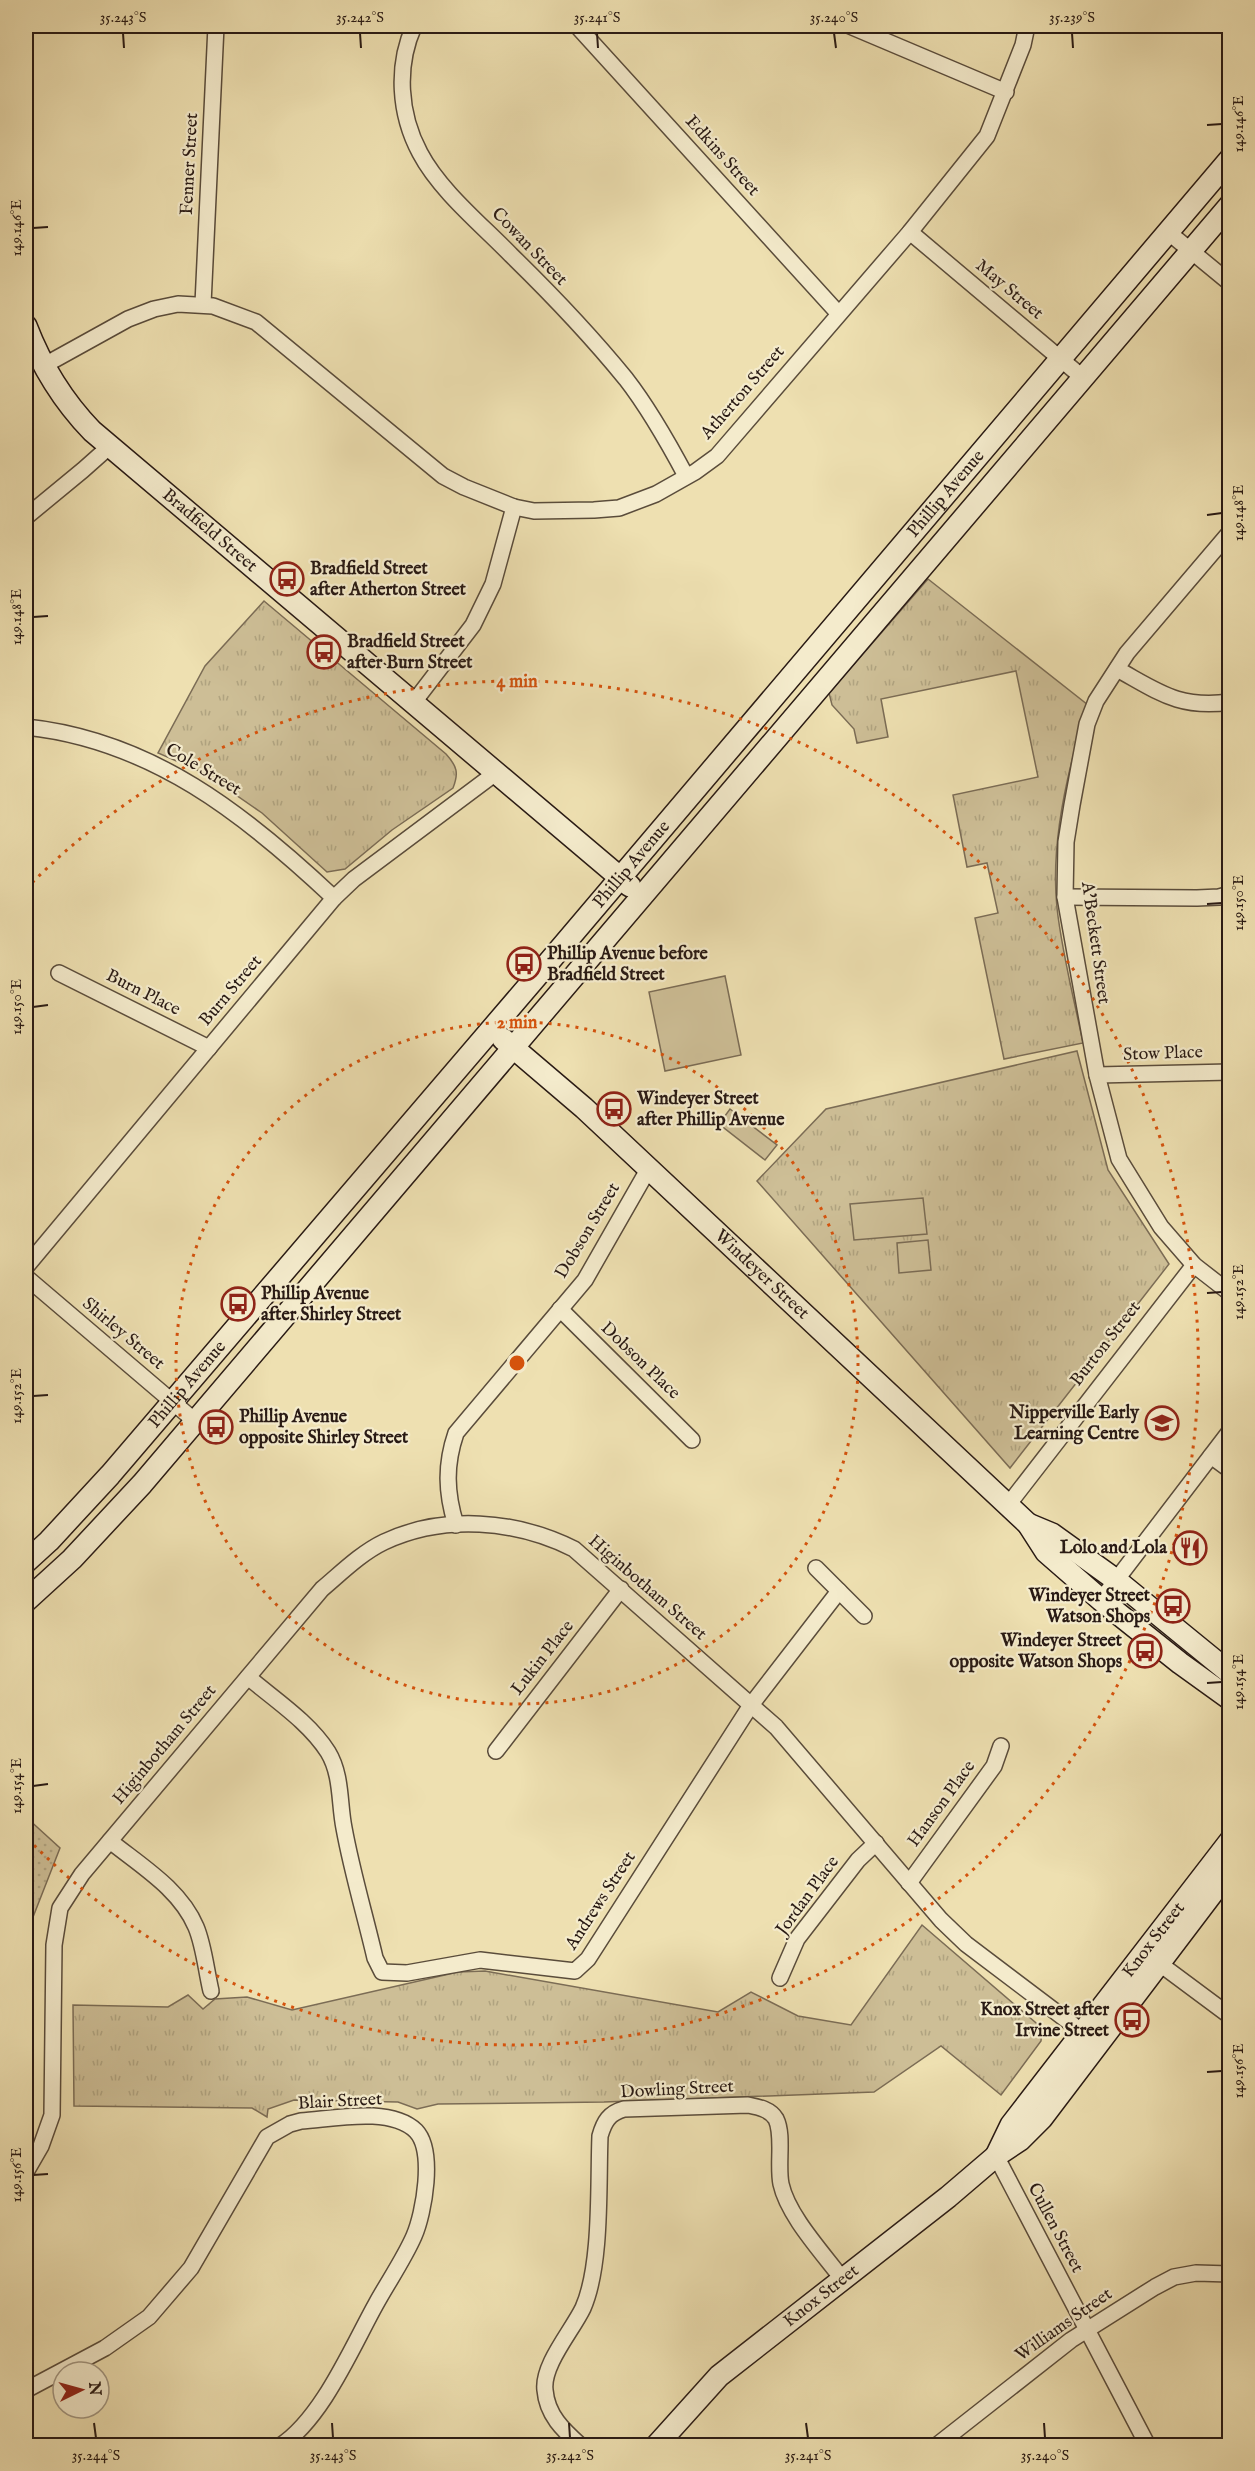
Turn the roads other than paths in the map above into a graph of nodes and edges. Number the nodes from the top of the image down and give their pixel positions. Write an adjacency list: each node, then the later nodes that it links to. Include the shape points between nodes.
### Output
1 (216, 26): 13 (street, Fenner Street)
2 (414, 26): 20 (street, Cowan Street, via 401,80 408,122 421,155 459,202 627,381)
3 (577, 26): 14 (street, Edkins Street)
4 (850, 26): 6 (street)
5 (1027, 26): 6 (street, Atherton Street)
6 (1006, 92): 9 (street, Atherton Street, via 987,136)
7 (1230, 159): 10 (main road, Phillip Avenue)
8 (1230, 205): 11 (main road, Phillip Avenue)
9 (910, 232): 14 (street, Atherton Street); 16 (street, May Street)
10 (1167, 232): 11 (street); 16 (main road, Phillip Avenue)
11 (1190, 250): 12 (street); 18 (main road, Phillip Avenue)
12 (1230, 283)
13 (203, 304): 17 (street, Atherton Street, via 178,304 128,319); 21 (street, Atherton Street, via 256,322 443,476)
14 (838, 313): 20 (street, Atherton Street, via 717,456)
15 (26, 326): 17 (main road, Bradfield Street)
16 (1060, 359): 18 (street, May Street); 29 (main road, Phillip Avenue)
17 (43, 366): 19 (main road, Bradfield Street, via 70,407)
18 (1082, 377): 31 (main road, Phillip Avenue)
19 (110, 446): 22 (street); 25 (main road, Bradfield Street)
20 (686, 476): 21 (street, Atherton Street, via 656,494 619,508 568,512)
21 (514, 507): 25 (street, via 494,584 478,615)
22 (26, 517)
23 (1230, 532): 24 (street, A'Beckett Street)
24 (1117, 669): 26 (street, via 1175,700 1193,704); 32 (street, A'Beckett Street, via 1096,701 1087,724 1066,842)
25 (414, 702): 28 (main road, Bradfield Street)
26 (1230, 702)
27 (26, 727): 33 (street, Cole Street, via 76,735 162,766 243,819)
28 (497, 772): 29 (main road, Bradfield Street); 33 (street, Burn Street)
29 (621, 877): 31 (main road, Bradfield Street); 35 (main road, Phillip Avenue)
30 (1230, 894): 32 (street, via 1197,898)
31 (642, 897): 36 (main road, Phillip Avenue)
32 (1065, 897): 39 (street, A'Beckett Street)
33 (334, 898): 37 (street, Burn Street)
34 (60, 972): 37 (street, Burn Place)
35 (492, 1029): 36 (main road, Windeyer Street); 46 (main road, Phillip Avenue)
36 (513, 1047): 40 (main road, Windeyer Street); 47 (main road, Phillip Avenue)
37 (209, 1048): 42 (street, Burn Street)
38 (1230, 1072): 39 (street, Stow Place)
39 (1097, 1076): 41 (street, A'Beckett Street, via 1119,1159 1161,1227)
40 (649, 1168): 45 (street, Dobson Street, via 585,1280); 52 (main road, Windeyer Street)
41 (1194, 1265): 44 (street, A'Beckett Street); 52 (street, Burton Street)
42 (26, 1267)
43 (26, 1277): 46 (street, Shirley Street)
44 (1230, 1293)
45 (560, 1309): 49 (street, Dobson Place); 54 (street, Dobson Street, via 456,1433 449,1454 447,1482)
46 (173, 1402): 47 (street, Shirley Street); 55 (main road, Phillip Avenue)
47 (195, 1421): 61 (main road, Phillip Avenue, via 80,1551)
48 (1230, 1431): 50 (street)
49 (692, 1440)
50 (1211, 1456): 51 (street); 57 (street)
51 (1230, 1470)
52 (1008, 1505): 53 (main road, Windeyer Street)
53 (1028, 1524): 57 (main road, Windeyer Street, via 1052,1534); 60 (main road, Windeyer Street, via 1046,1552)
54 (456, 1525): 58 (street, Higinbotham Street, via 488,1524 550,1537 574,1549); 64 (street, Higinbotham Street, via 409,1533 383,1543 352,1563 322,1589)
55 (26, 1563)
56 (816, 1568): 59 (street)
57 (1116, 1580): 60 (street); 63 (main road, Windeyer Street)
58 (621, 1589): 66 (street, Higinbotham Street); 68 (street, Lukin Place)
59 (839, 1591): 62 (street); 66 (street, Andrews Street)
60 (1101, 1600): 65 (main road, Windeyer Street)
61 (26, 1601)
62 (864, 1616)
63 (1230, 1673)
64 (248, 1677): 66 (street, Andrews Street, via 296,1717 329,1755 375,1958 382,1971 393,1973 480,1960 564,1971 583,1966); 69 (street, Higinbotham Street)
65 (1230, 1699)
66 (751, 1705): 71 (street, Higinbotham Street, via 776,1727)
67 (1001, 1746): 73 (street, Hanson Place, via 994,1767)
68 (496, 1752)
69 (110, 1841): 76 (street, via 171,1890 186,1907 197,1928); 80 (street, Higinbotham Street, via 60,1908 54,1945 52,2115)
70 (1230, 1841): 74 (main road, Knox Street)
71 (876, 1843): 73 (street, Higinbotham Street); 75 (street, Jordan Place, via 858,1860 797,1939)
72 (1230, 1870): 74 (main road, Knox Street)
73 (909, 1882): 78 (street, Higinbotham Street, via 966,1944)
74 (1152, 1958): 77 (street); 78 (main road, Knox Street)
75 (780, 1978)
76 (211, 1991)
77 (1230, 2016)
78 (1091, 2039): 79 (main road, Knox Street, via 1042,2118)
79 (996, 2156): 82 (main road, Knox Street); 83 (street, Cullen Street)
80 (26, 2172)
81 (1230, 2274): 83 (street, Williams Street, via 1174,2277)
82 (843, 2280): 86 (street, Dowling Street, via 784,2196 778,2168 778,2128 768,2110 748,2105 624,2109 612,2114 600,2136 590,2286 547,2374 544,2388 549,2410 563,2430); 87 (main road, Knox Street, via 719,2376)
83 (1087, 2331): 88 (street, Williams Street); 89 (street, Cullen Street)
84 (26, 2390): 85 (street, Blair Street, via 105,2348 149,2317 191,2268 267,2137 301,2121 380,2116 395,2119 416,2132 426,2151 425,2191 414,2235 323,2399)
85 (283, 2444)
86 (581, 2445)
87 (656, 2445)
88 (936, 2445)
89 (1148, 2445)

